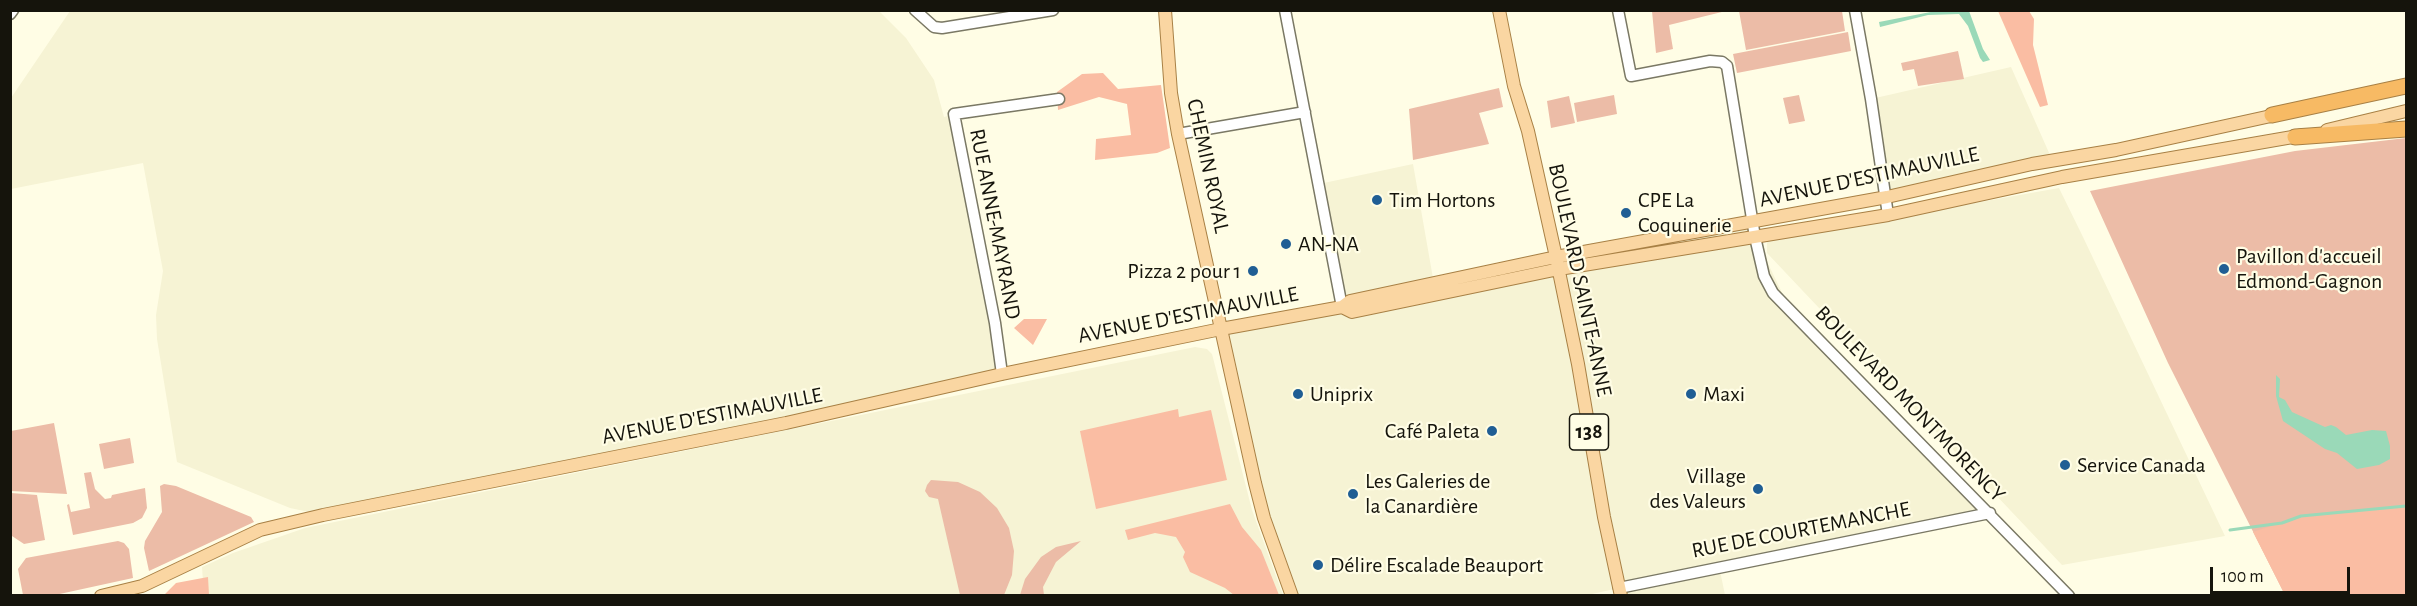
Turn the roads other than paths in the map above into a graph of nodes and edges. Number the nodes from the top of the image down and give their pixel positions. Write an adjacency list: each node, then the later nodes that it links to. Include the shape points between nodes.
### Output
1 (13, 10): 9 (street)
2 (915, 10): 3 (street, via 934,27 942,28)
3 (1053, 10)
4 (1165, 10): 17 (main road, CHEMIN ROYAL)
5 (1285, 10): 14 (street)
6 (1499, 10): 23 (main road, BOULEVARD SAINTE-ANNE / 138)
7 (1618, 10): 21 (street, BOULEVARD MONTMORENCY, via 1631,76 1710,61 1727,66)
8 (1855, 10): 19 (street)
9 (10, 14)
10 (2406, 86): 15 (highway)
11 (2406, 93): 15 (main road, AVENUE D'ESTIMAUVILLE)
12 (1059, 99): 26 (street, RUE ANNE-MAYRAND, via 954,114)
13 (2406, 111): 18 (main road, AVENUE D'ESTIMAUVILLE)
14 (1305, 112): 17 (street); 24 (street)
15 (2272, 116): 19 (main road, AVENUE D'ESTIMAUVILLE)
16 (2406, 129): 18 (highway)
17 (1178, 134): 25 (main road, CHEMIN ROYAL)
18 (2295, 137): 20 (main road, AVENUE D'ESTIMAUVILLE, via 2062,177)
19 (1887, 197): 20 (street); 21 (main road, AVENUE D'ESTIMAUVILLE)
20 (1888, 215): 22 (main road, AVENUE D'ESTIMAUVILLE)
21 (1753, 222): 22 (street, BOULEVARD MONTMORENCY); 23 (main road, AVENUE D'ESTIMAUVILLE)
22 (1755, 237): 23 (main road, AVENUE D'ESTIMAUVILLE); 27 (street, BOULEVARD MONTMORENCY, via 1764,276 1773,293)
23 (1558, 263): 24 (main road, AVENUE D'ESTIMAUVILLE, via 1352,312); 29 (main road, BOULEVARD SAINTE-ANNE / 138)
24 (1342, 307): 25 (main road, AVENUE D'ESTIMAUVILLE)
25 (1221, 329): 26 (main road, AVENUE D'ESTIMAUVILLE); 31 (main road, CHEMIN ROYAL, via 1264,518)
26 (1002, 374): 28 (main road, AVENUE D'ESTIMAUVILLE, via 786,423 271,527)
27 (1990, 513): 29 (street, RUE DE COURTEMANCHE); 32 (street, BOULEVARD MONTMORENCY)
28 (143, 591): 30 (main road, AVENUE D'ESTIMAUVILLE)
29 (1620, 592)
30 (101, 596)
31 (1293, 596)
32 (2070, 596)

